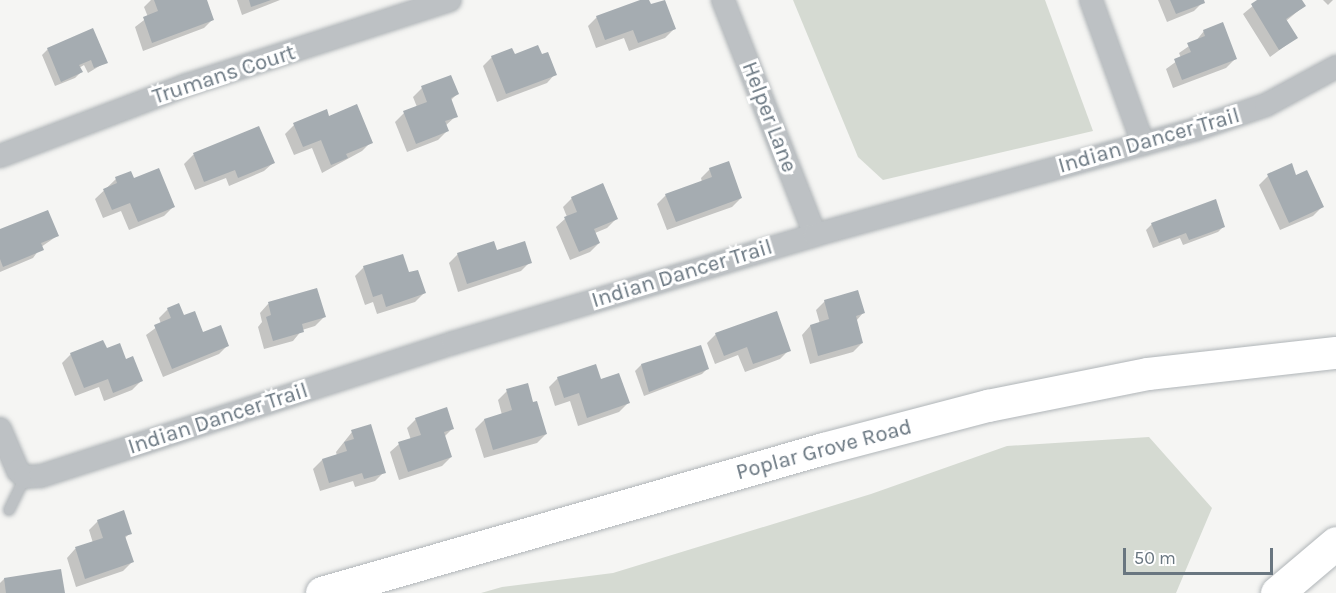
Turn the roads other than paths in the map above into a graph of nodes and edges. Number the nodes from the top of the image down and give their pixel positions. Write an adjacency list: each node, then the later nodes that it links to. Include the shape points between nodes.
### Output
1 (450, 0): 6 (street, Trumans Court, via 187,85)
2 (723, 0): 7 (street, Helper Lane)
3 (1091, 0): 5 (street)
4 (1336, 67): 5 (street, Indian Dancer Trail, via 1266,105)
5 (1143, 144): 7 (street, Indian Dancer Trail)
6 (0, 156)
7 (815, 235): 10 (street, Indian Dancer Trail, via 453,343 41,476)
8 (1336, 353): 13 (main road, Poplar Grove Road, via 1148,374 988,406)
9 (0, 429): 10 (street, via 14,464)
10 (25, 477): 11 (lane)
11 (9, 510)
12 (1336, 543): 14 (main road)
13 (322, 593)
14 (1277, 593)

